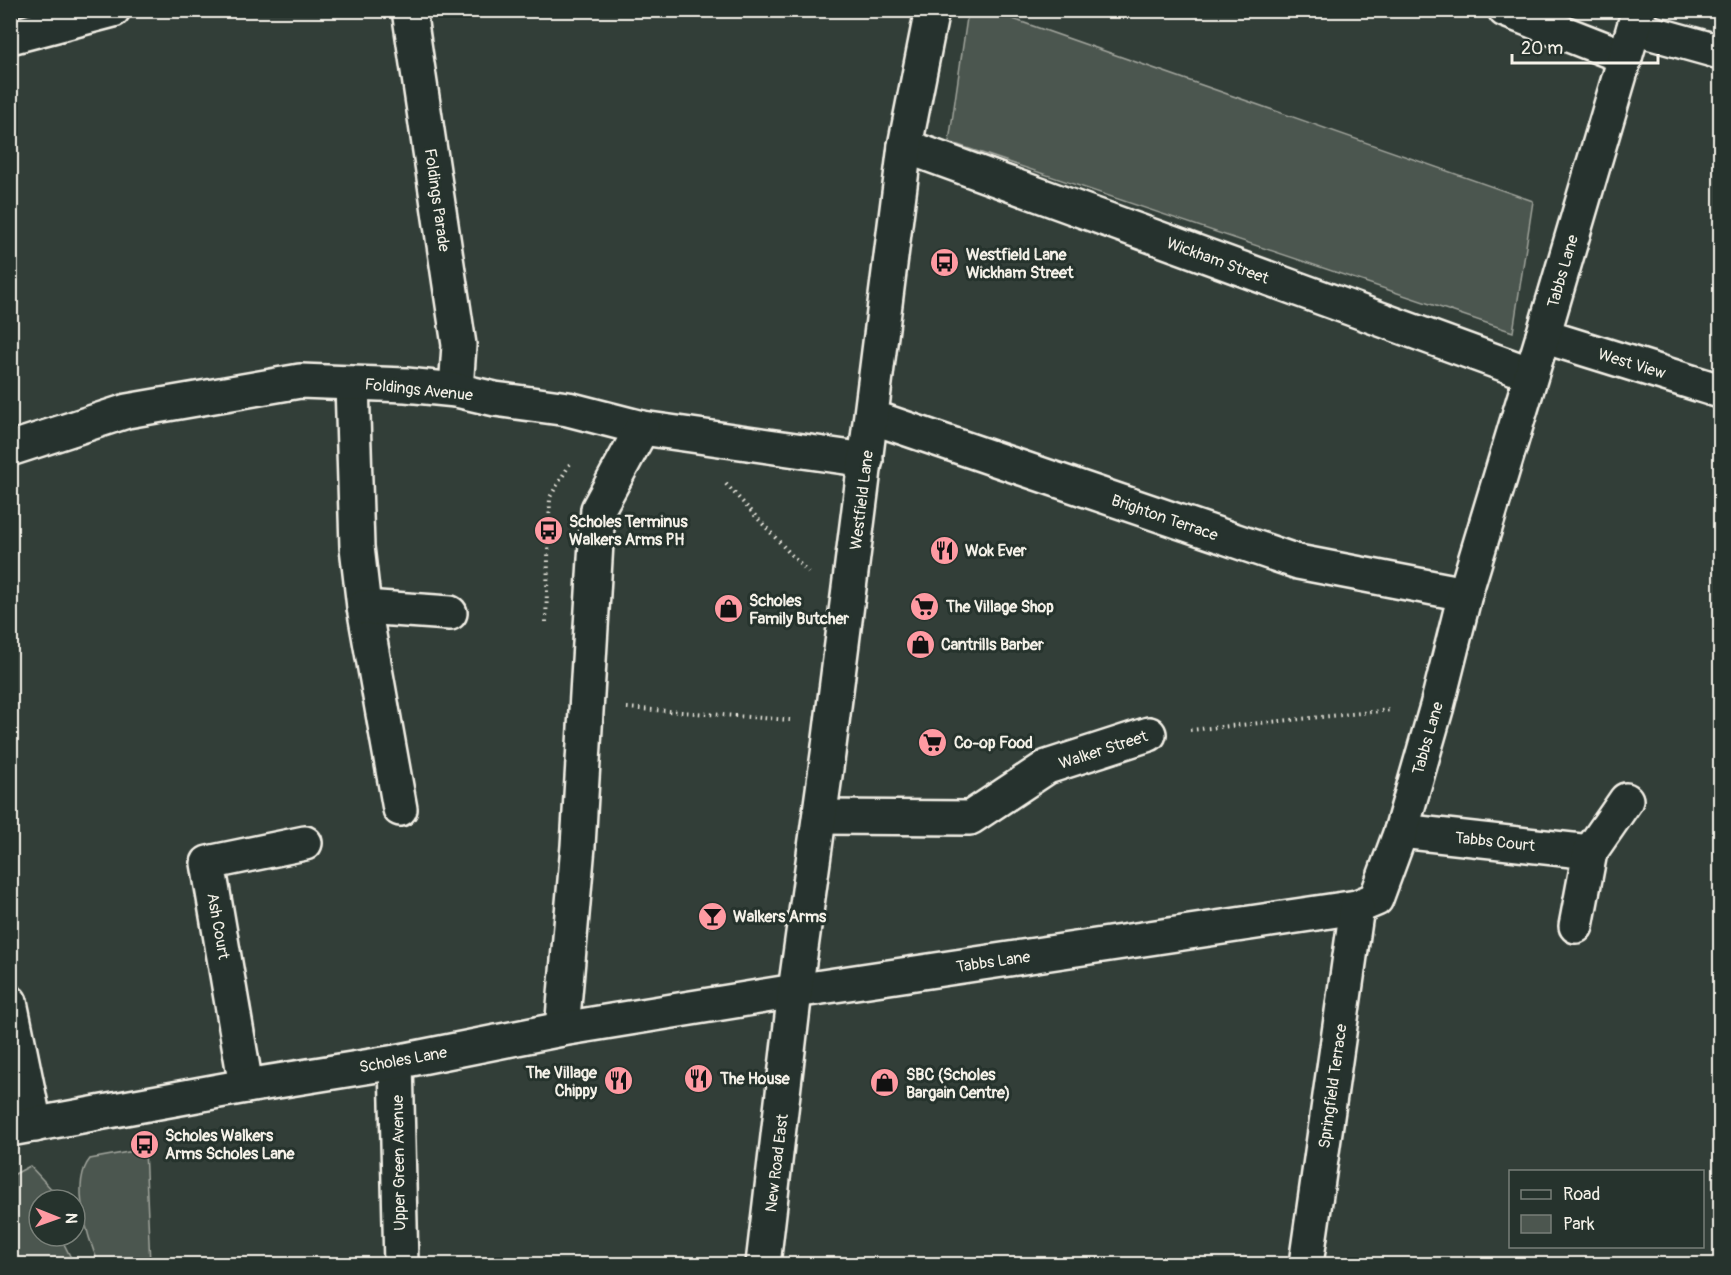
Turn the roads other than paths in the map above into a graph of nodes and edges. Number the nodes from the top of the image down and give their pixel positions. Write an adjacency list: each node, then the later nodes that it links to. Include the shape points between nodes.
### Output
1 (113, 10): 6 (street)
2 (410, 10): 12 (street, Foldings Parade, via 459,345)
3 (932, 10): 8 (street, Westfield Lane)
4 (1505, 10): 5 (street)
5 (1632, 32): 7 (street); 9 (street, Tabbs Lane)
6 (10, 37)
7 (1720, 52)
8 (905, 146): 10 (street, Wickham Street); 14 (street, Westfield Lane)
9 (1543, 336): 10 (street, Tabbs Lane); 13 (street, West View)
10 (1531, 374): 18 (street, Tabbs Lane)
11 (352, 383): 12 (street, Foldings Avenue); 16 (street, Foldings Avenue, via 300,381 128,411); 19 (street, via 357,547)
12 (456, 390): 15 (street, Foldings Avenue, via 568,409)
13 (1720, 391)
14 (872, 417): 17 (street, Westfield Lane); 18 (street, Brighton Terrace, via 1298,562)
15 (642, 428): 17 (street, Foldings Avenue); 32 (street, via 598,509 578,846)
16 (10, 449)
17 (866, 460): 24 (street, Westfield Lane)
18 (1465, 594): 25 (street, Tabbs Lane)
19 (364, 607): 20 (street); 23 (street)
20 (450, 613)
21 (1149, 734): 24 (street, Walker Street, via 1047,767 970,818)
22 (1626, 800): 27 (street)
23 (400, 809)
24 (820, 817): 30 (street, Westfield Lane)
25 (1401, 831): 27 (street, Tabbs Court); 28 (street, Tabbs Lane, via 1376,898)
26 (305, 843): 34 (street, Ash Court, via 208,863)
27 (1590, 852): 29 (street)
28 (1357, 907): 30 (street, Tabbs Lane); 38 (street, Springfield Terrace)
29 (1576, 926)
30 (795, 991): 32 (street, Scholes Lane); 37 (street, New Road East)
31 (10, 1002): 35 (street)
32 (562, 1029): 33 (street, Scholes Lane)
33 (396, 1062): 34 (street, Scholes Lane); 36 (street, Upper Green Avenue)
34 (246, 1086): 35 (street, Scholes Lane)
35 (23, 1127)
36 (401, 1264)
37 (763, 1264)
38 (1306, 1264)

